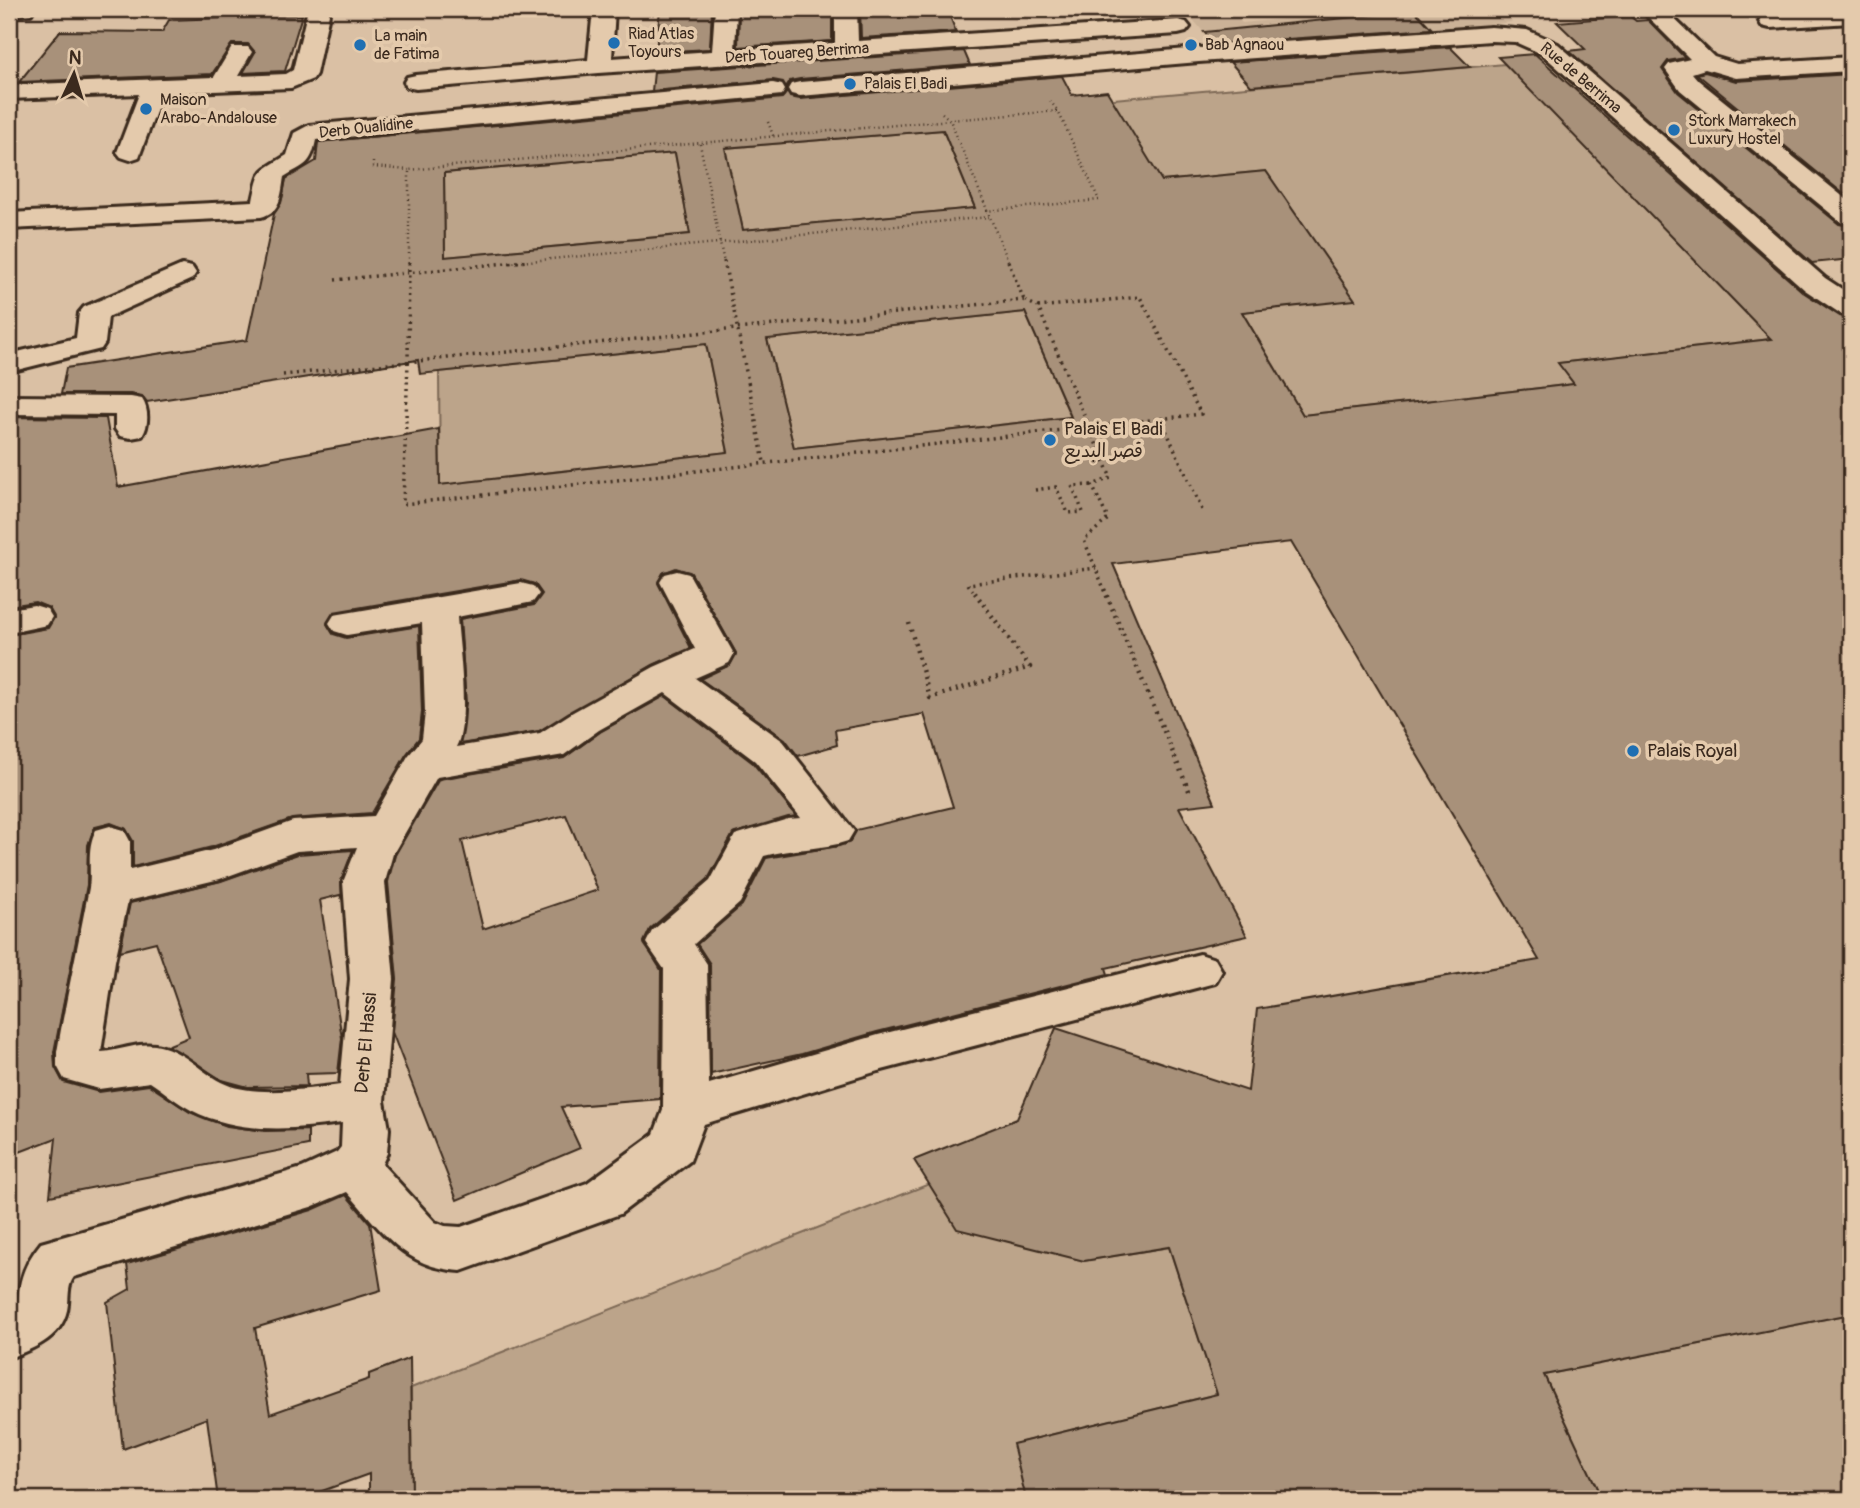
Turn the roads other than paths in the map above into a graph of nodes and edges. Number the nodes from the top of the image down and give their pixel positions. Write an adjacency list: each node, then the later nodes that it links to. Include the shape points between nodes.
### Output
1 (9, 9): 2 (street)
2 (23, 9)
3 (319, 9): 21 (street, via 302,77)
4 (604, 9): 19 (street)
5 (726, 9): 15 (street)
6 (846, 9): 12 (street)
7 (1651, 9): 16 (street)
8 (1840, 9): 9 (street)
9 (1851, 16): 11 (street)
10 (1172, 18): 12 (street, Derb Touareg Berrima, via 976,29); 14 (street)
11 (1770, 21)
12 (847, 50): 15 (street, Derb Touareg Berrima)
13 (240, 52): 21 (street)
14 (1199, 55): 24 (street, Rue de Berrima); 31 (street, Rue de Berrima, via 1491,34 1532,38 1550,48 1815,284)
15 (723, 58): 19 (street, Derb Touareg Berrima)
16 (1703, 61): 18 (street, via 1736,71); 28 (street, via 1678,67 1678,71 1746,133)
17 (99, 64): 22 (street)
18 (1851, 64)
19 (599, 66): 20 (street, Derb Touareg Berrima)
20 (416, 82)
21 (221, 85): 23 (street)
22 (81, 88): 23 (street); 26 (street)
23 (153, 88): 27 (street)
24 (800, 89)
25 (773, 90): 29 (street, Derb Oualidine, via 309,133 303,138 302,156 272,174 261,209)
26 (9, 92)
27 (130, 152)
28 (1851, 216)
29 (9, 221)
30 (182, 273): 32 (street, via 94,313 90,343)
31 (1851, 308)
32 (9, 363)
33 (9, 405): 34 (street, via 131,406)
34 (131, 429)
35 (677, 582): 39 (street, via 716,654)
36 (521, 594): 37 (street)
37 (439, 609): 38 (street); 40 (street, Derb El Hassi, via 442,740)
38 (347, 623)
39 (667, 676): 40 (street, via 550,745); 46 (street, via 769,751 834,831 788,834 748,846 725,892 667,943 686,964)
40 (422, 766): 41 (street, Derb El Hassi)
41 (386, 830): 43 (street, via 293,836 220,864); 45 (street, Derb El Hassi, via 364,882 372,979)
42 (110, 841): 43 (street)
43 (110, 890): 45 (street, via 94,961 80,1066 106,1071 154,1063 214,1100 265,1109 310,1109)
44 (1200, 971): 46 (street, via 878,1053)
45 (361, 1101): 47 (street, Derb El Hassi, via 364,1153)
46 (686, 1110): 47 (street, via 673,1147 603,1199 461,1249 440,1248 418,1237)
47 (354, 1166): 48 (street, via 311,1186 58,1259 43,1280 40,1318)
48 (9, 1334)

